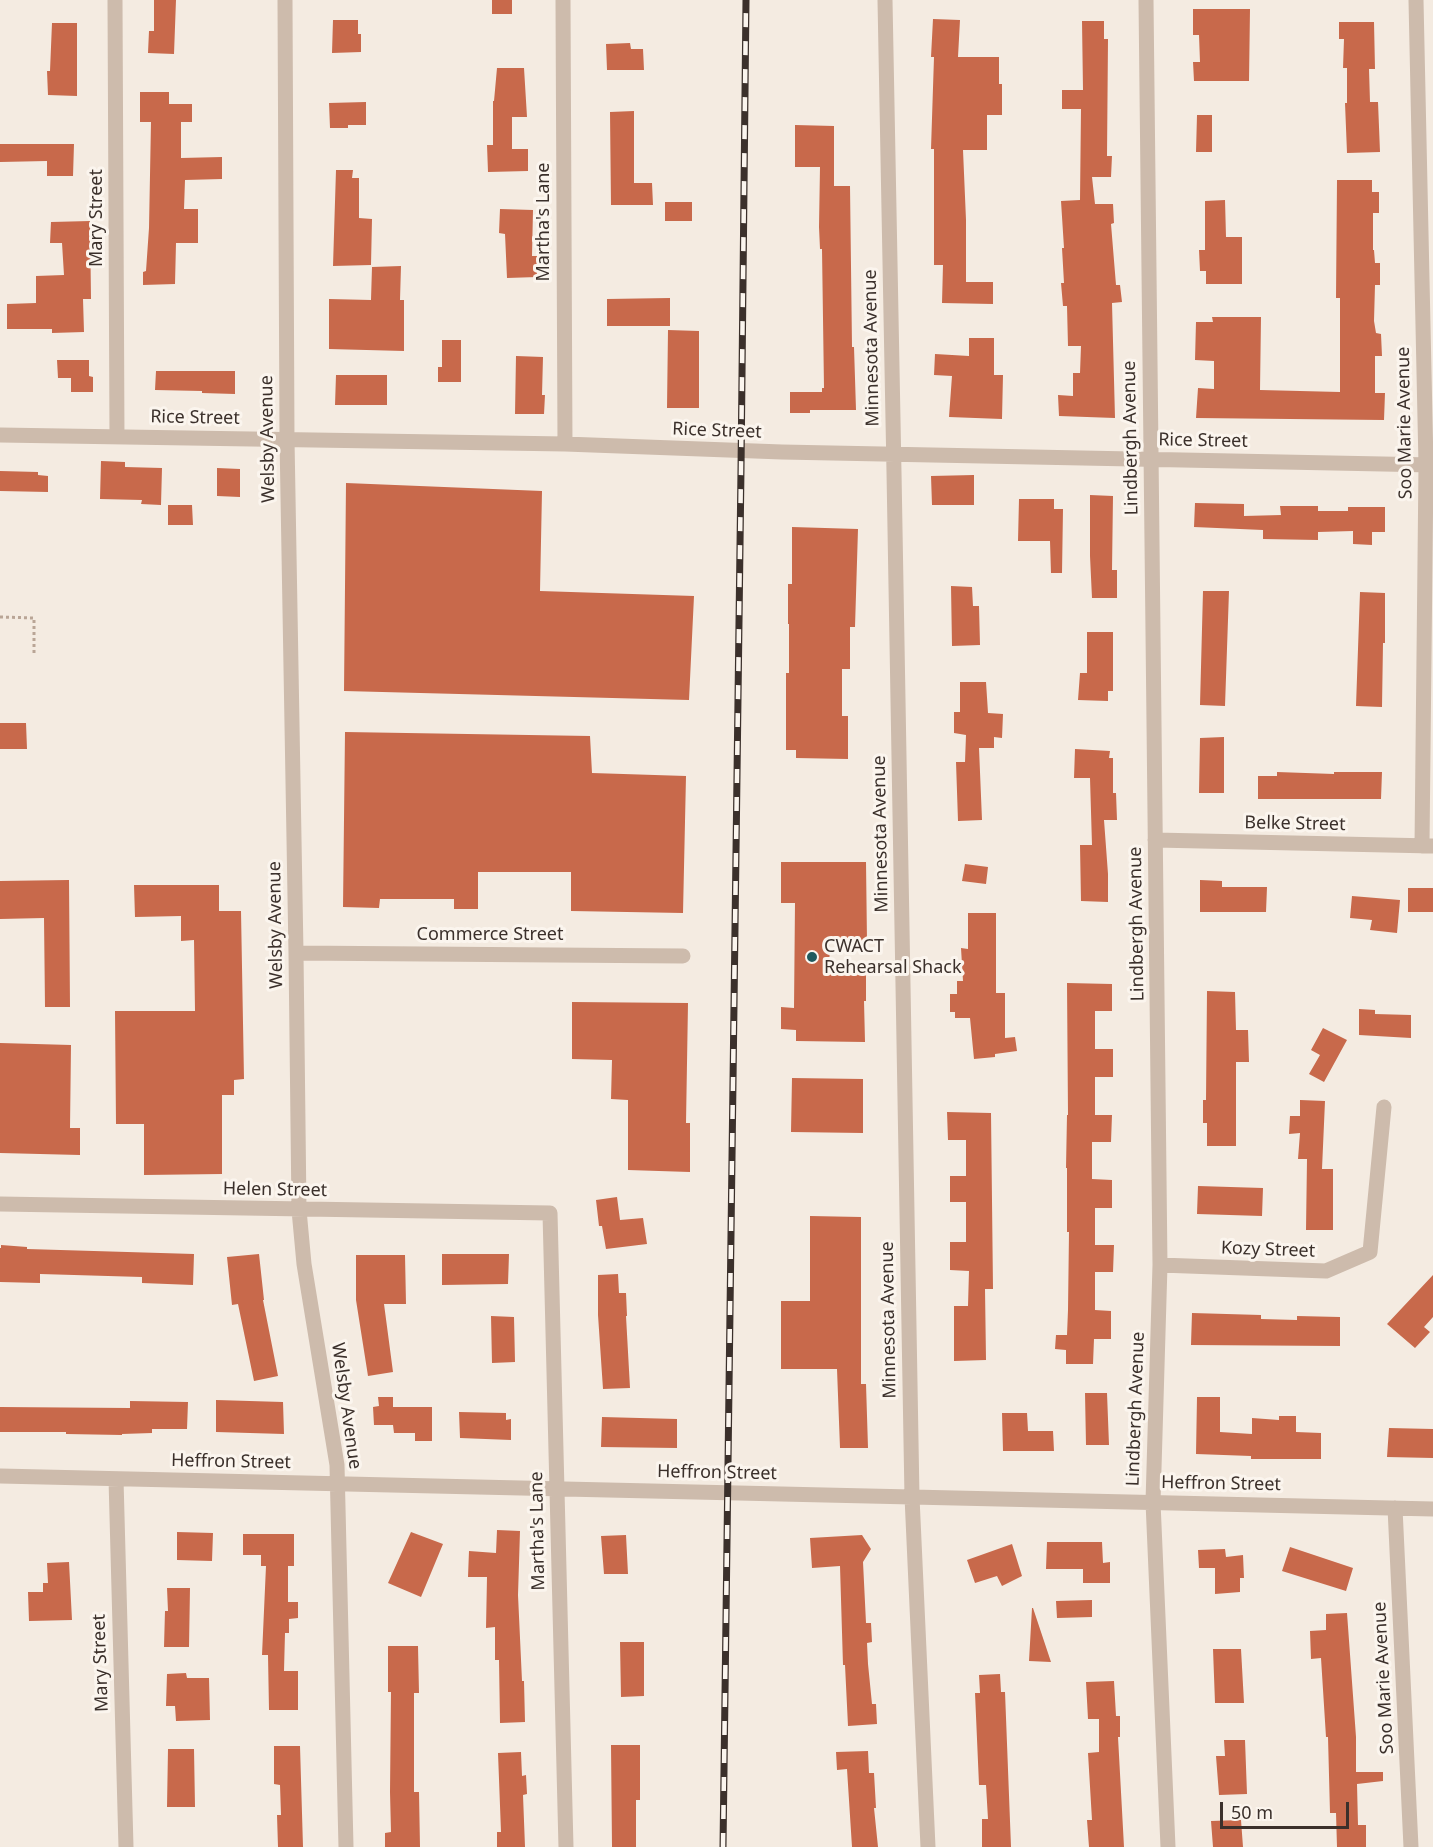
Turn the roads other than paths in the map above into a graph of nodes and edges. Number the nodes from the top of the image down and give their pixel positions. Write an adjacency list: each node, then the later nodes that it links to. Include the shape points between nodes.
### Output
1 (116, 0): 8 (street, Mary Street)
2 (285, 0): 9 (street, Welsby Avenue)
3 (562, 0): 10 (street, Martha's Lane)
4 (885, 0): 11 (street, Minnesota Avenue)
5 (1146, 0): 12 (street, Lindbergh Avenue)
6 (1416, 0): 13 (street, Soo Marie Avenue)
7 (0, 435): 8 (street, Rice Street)
8 (117, 437): 9 (street, Rice Street)
9 (287, 439): 10 (street, Rice Street); 16 (street, Welsby Avenue)
10 (565, 444): 11 (street, Rice Street)
11 (894, 455): 12 (street, Rice Street); 27 (street, Minnesota Avenue)
12 (1151, 460): 13 (street, Rice Street); 14 (street, Lindbergh Avenue)
13 (1429, 465): 15 (street, Soo Marie Avenue)
14 (1155, 840): 15 (street, Belke Street); 22 (street, Lindbergh Avenue)
15 (1428, 846)
16 (296, 953): 17 (street, Commerce Street); 20 (street, Welsby Avenue)
17 (683, 956)
18 (1384, 1107): 22 (street, Kozy Street, via 1370,1252 1326,1271)
19 (0, 1204): 20 (street, Helen Street)
20 (299, 1210): 21 (street, Helen Street); 25 (street, Welsby Avenue)
21 (550, 1213): 26 (street, Martha's Lane)
22 (1160, 1265): 28 (street, Lindbergh Avenue)
23 (0, 1476): 24 (street, Heffron Street)
24 (116, 1479): 25 (street, Heffron Street); 31 (street, Mary Street)
25 (338, 1484): 26 (street, Heffron Street); 32 (street, Welsby Avenue)
26 (556, 1489): 27 (street, Heffron Street); 33 (street, Martha's Lane)
27 (912, 1497): 28 (street, Heffron Street); 34 (street, Minnesota Avenue)
28 (1153, 1502): 29 (street, Heffron Street); 35 (street, Lindbergh Avenue)
29 (1395, 1508): 30 (street, Heffron Street); 36 (street, Soo Marie Avenue)
30 (1433, 1509)
31 (126, 1847)
32 (346, 1847)
33 (566, 1847)
34 (928, 1847)
35 (1168, 1847)
36 (1412, 1847)

